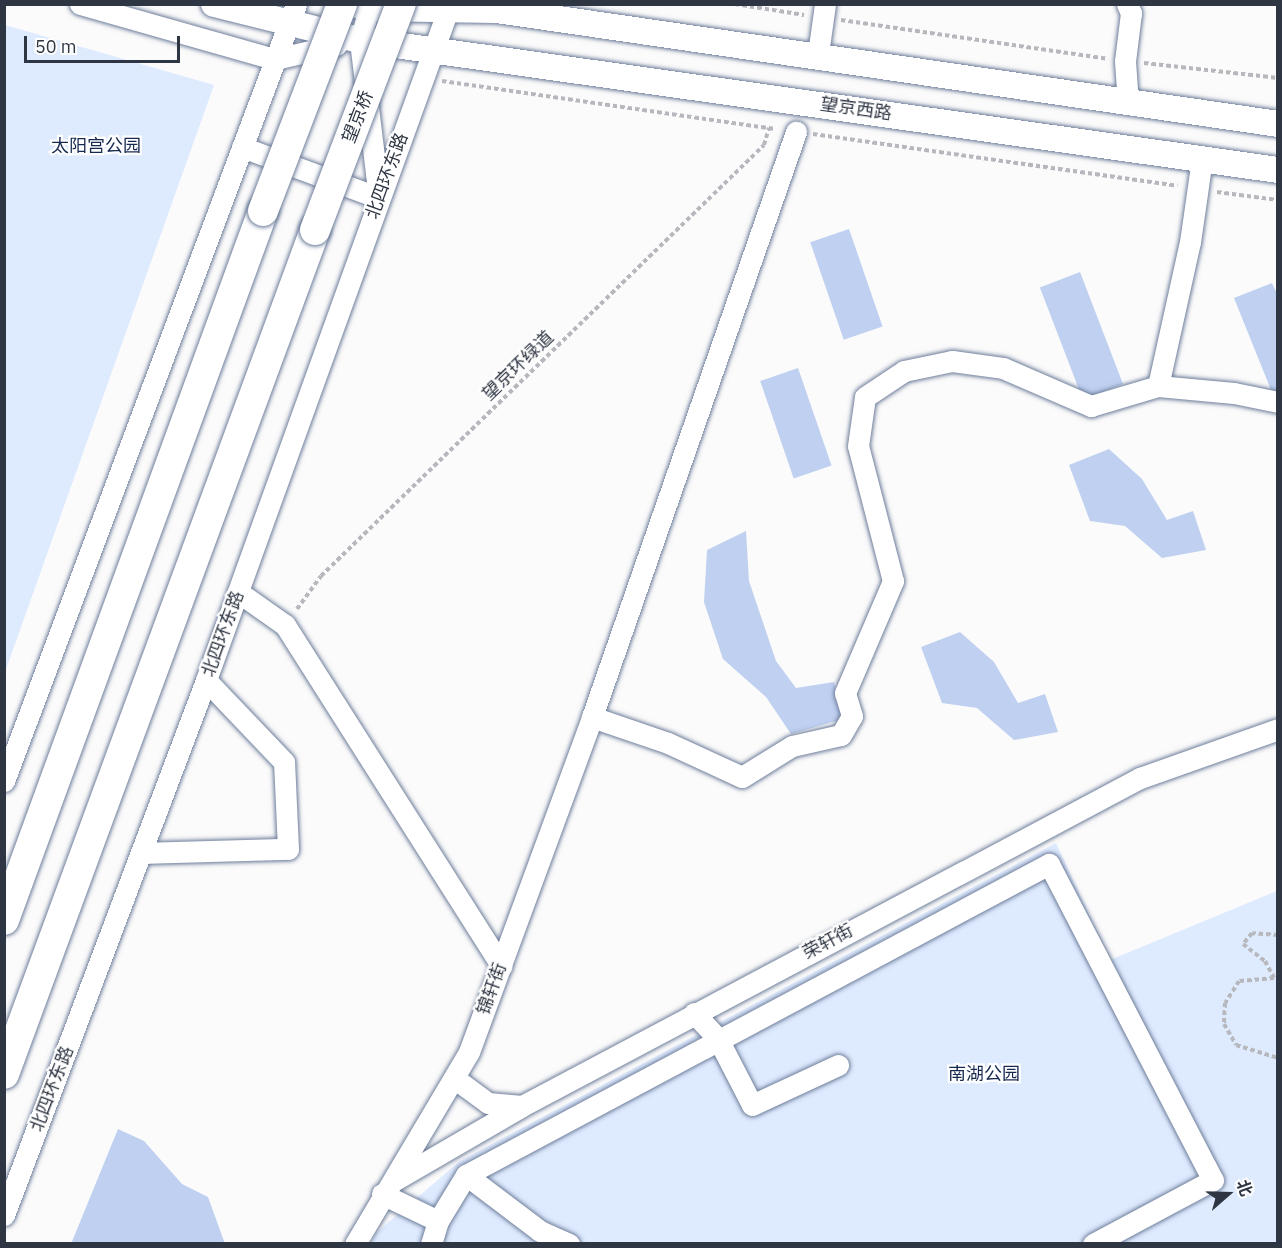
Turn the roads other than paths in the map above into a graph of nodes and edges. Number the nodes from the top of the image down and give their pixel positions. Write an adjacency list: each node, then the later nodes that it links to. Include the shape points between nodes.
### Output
1 (80, 4): 12 (street)
2 (214, 4): 8 (main road, 望京西路)
3 (401, 4): 33 (highway, 望京桥, bridge)
4 (1127, 4): 13 (street, via 1131,13 1125,61)
5 (360, 5): 6 (main road); 9 (street); 28 (highway, bridge, via 263,211)
6 (449, 6): 10 (street, 北四环东路); 11 (main road)
7 (824, 11): 11 (street)
8 (292, 14): 9 (main road, 望京西路); 12 (street)
9 (360, 40): 10 (main road, 望京西路); 12 (street); 19 (street)
10 (434, 49): 17 (main road, 望京西路); 19 (street, 北四环东路)
11 (818, 54): 13 (main road)
12 (275, 59): 16 (street)
13 (1128, 100): 14 (main road)
14 (1278, 124)
15 (796, 132): 24 (street, 锦轩街)
16 (242, 147): 19 (street); 26 (street)
17 (1202, 159): 18 (main road, 望京西路); 20 (street, via 1190,242)
18 (1278, 170)
19 (379, 198): 22 (street, 北四环东路)
20 (1158, 386): 21 (street, via 1234,393); 24 (street, via 1091,406 1003,368 952,361 904,371 865,397 858,446 893,581 845,693 852,716 842,735 792,746 741,777 668,743)
21 (1278, 402)
22 (238, 592): 23 (street, 北四环东路); 29 (street, via 285,625)
23 (206, 680): 27 (street, 北四环东路); 27 (street, via 284,762 288,849)
24 (592, 717): 29 (street, 锦轩街)
25 (1278, 729): 30 (street, 荣轩街, via 1140,778)
26 (4, 781)
27 (141, 853): 38 (street, 北四环东路)
28 (4, 920)
29 (501, 966): 34 (street, 锦轩街, via 469,1052)
30 (694, 1013): 31 (street); 35 (street, 荣轩街)
31 (718, 1039): 32 (street, via 752,1105); 36 (street); 44 (street, via 1049,864 1213,1180)
32 (838, 1065)
33 (4, 1074)
34 (454, 1078): 35 (street, via 488,1103); 37 (street, 锦轩街)
35 (522, 1106): 37 (street, 荣轩街)
36 (466, 1174): 39 (street); 40 (street)
37 (387, 1188): 39 (street); 41 (street, 锦轩街)
38 (4, 1215)
39 (438, 1221): 42 (street)
40 (538, 1237): 43 (street)
41 (355, 1244)
42 (432, 1244)
43 (569, 1244)
44 (1093, 1244)

